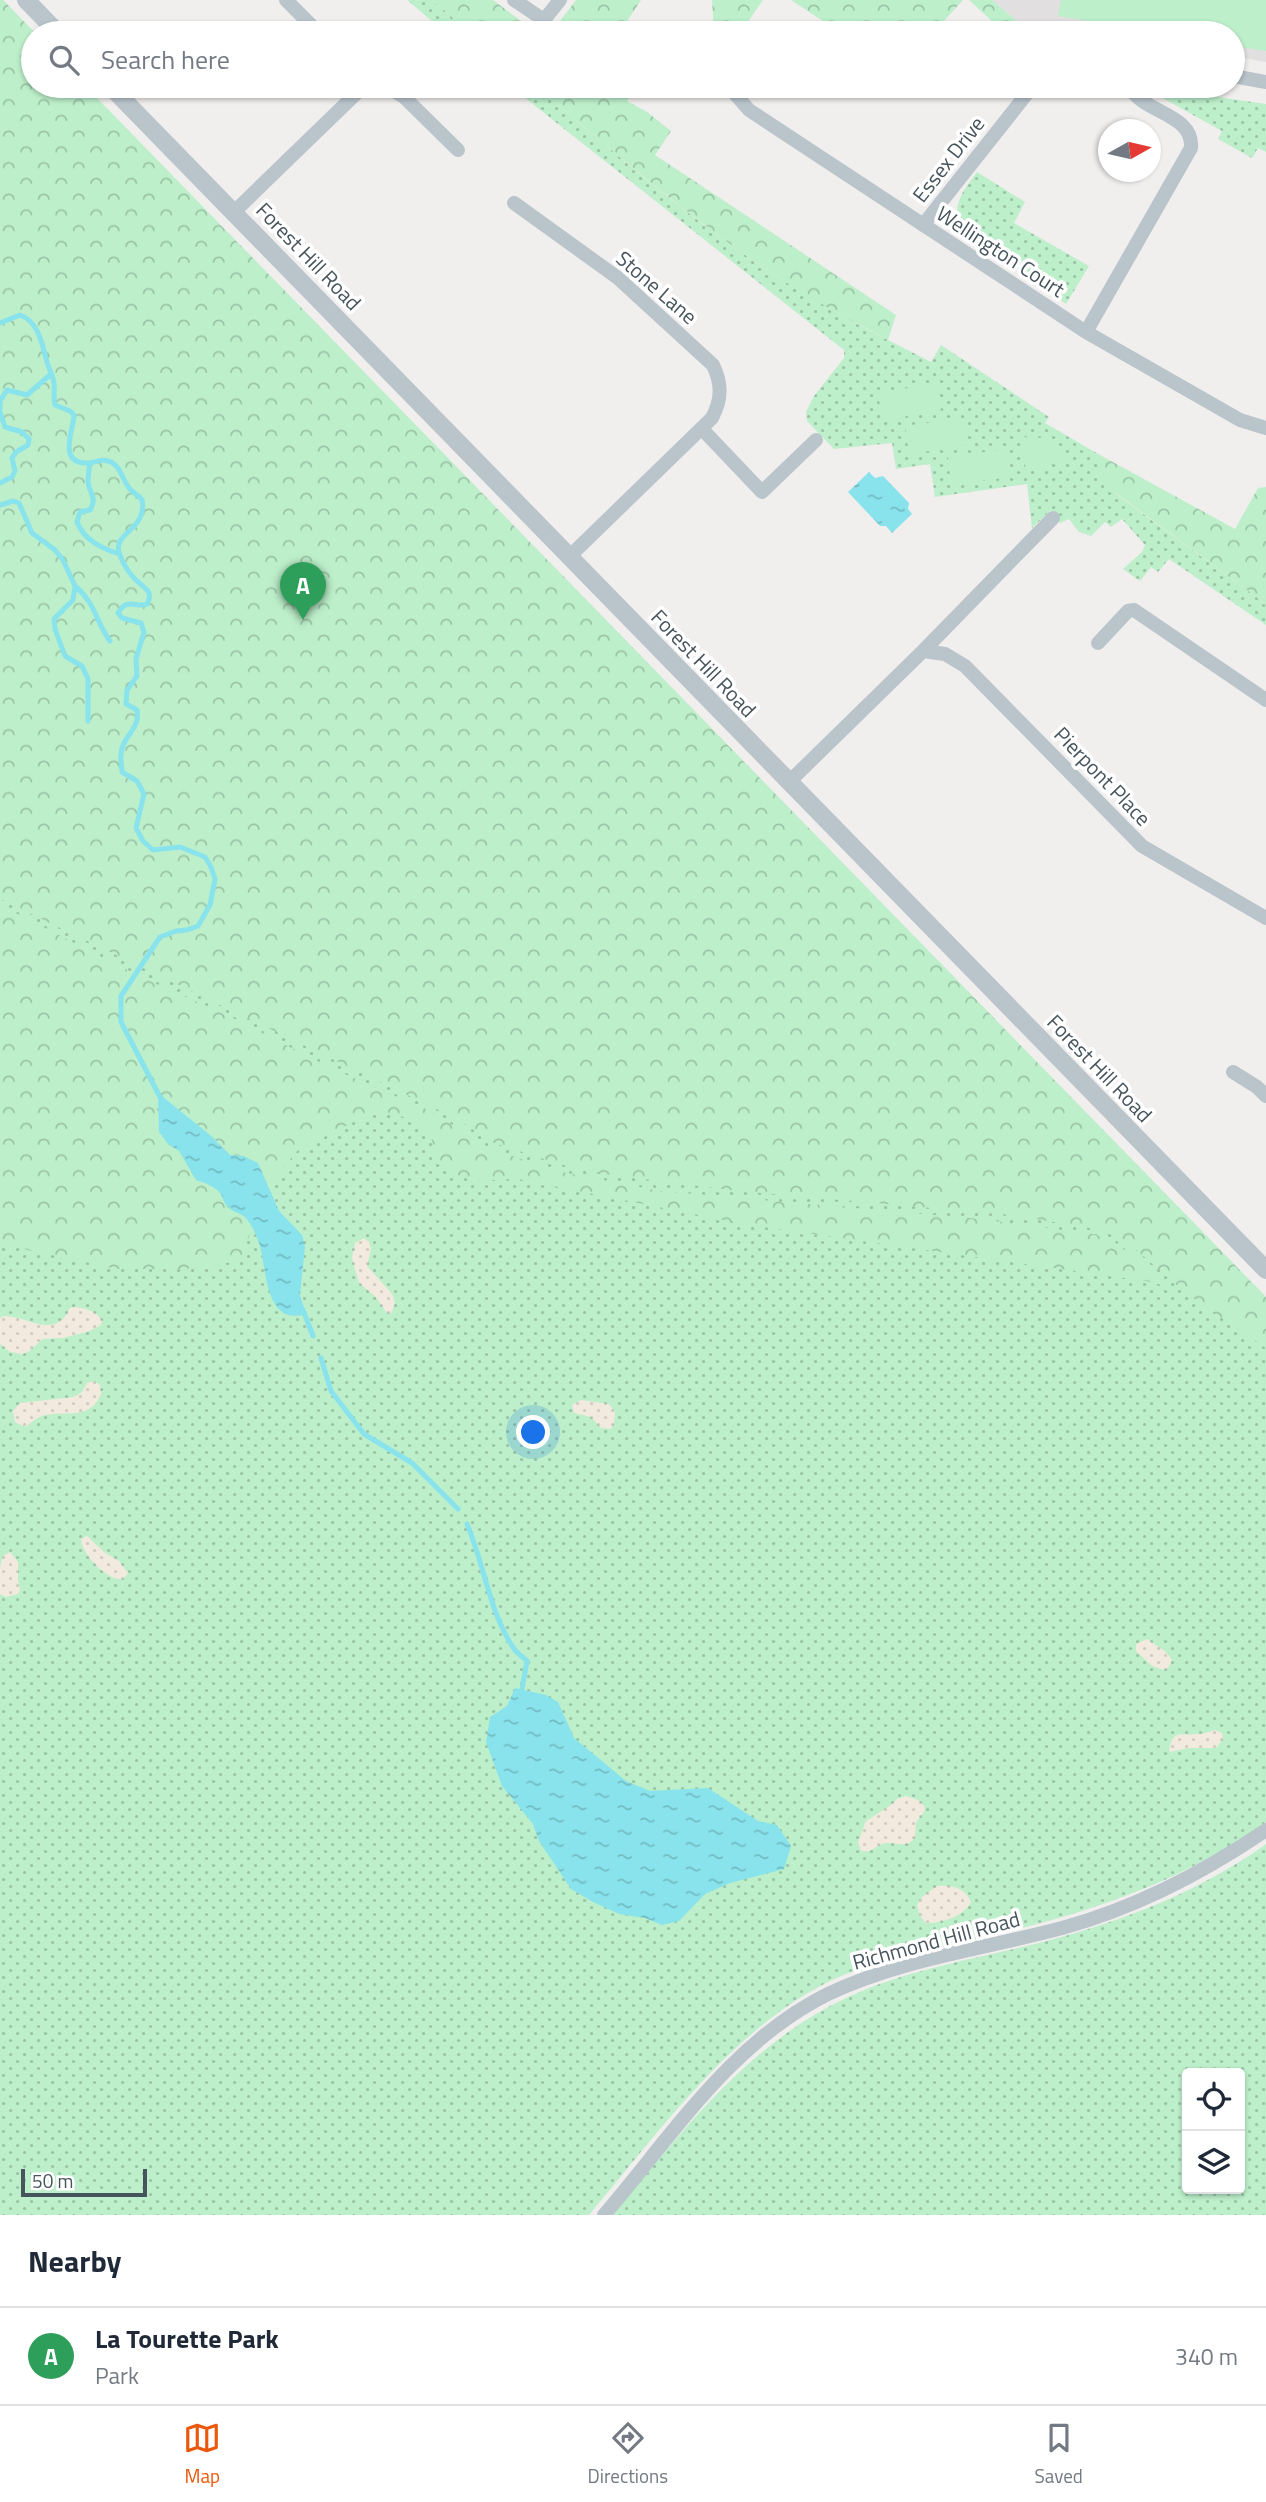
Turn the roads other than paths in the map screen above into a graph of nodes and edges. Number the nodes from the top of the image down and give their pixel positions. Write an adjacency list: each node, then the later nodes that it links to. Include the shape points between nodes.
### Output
1 (26, 0): 5 (street)
2 (286, 0): 6 (street)
3 (514, 0): 4 (street, via 544,20)
4 (560, 0)
5 (46, 21)
6 (307, 21)
7 (1245, 78): 8 (street)
8 (1266, 82)
9 (122, 98): 17 (street, Forest Hill Road)
10 (352, 98): 17 (street)
11 (405, 98): 15 (street)
12 (738, 98): 18 (street, Wellington Court, via 749,110)
13 (1024, 98): 18 (street, Essex Drive)
14 (1138, 98): 19 (street, via 1183,126 1191,148)
15 (458, 150)
16 (514, 203): 21 (street, Stone Lane, via 618,278 713,365 719,378 719,406)
17 (234, 212): 24 (street, Forest Hill Road)
18 (923, 225): 19 (street, Wellington Court)
19 (1086, 332): 20 (street, Wellington Court, via 1240,420)
20 (1266, 428)
21 (702, 429): 22 (street, via 762,492); 24 (street, Stone Lane)
22 (816, 440)
23 (1053, 518): 26 (street)
24 (570, 556): 28 (street, Forest Hill Road)
25 (1098, 643): 27 (street, via 1134,610)
26 (923, 651): 28 (street); 29 (street, Pierpont Place, via 945,654 965,666 1142,846)
27 (1266, 700)
28 (788, 783): 32 (street, Forest Hill Road)
29 (1266, 918)
30 (1233, 1072): 31 (street)
31 (1266, 1096)
32 (1266, 1270)
33 (1266, 1830): 34 (street, Richmond Hill Road, via 1189,1878 1104,1915 898,1968 827,1995 764,2036 728,2068)
34 (604, 2215)

